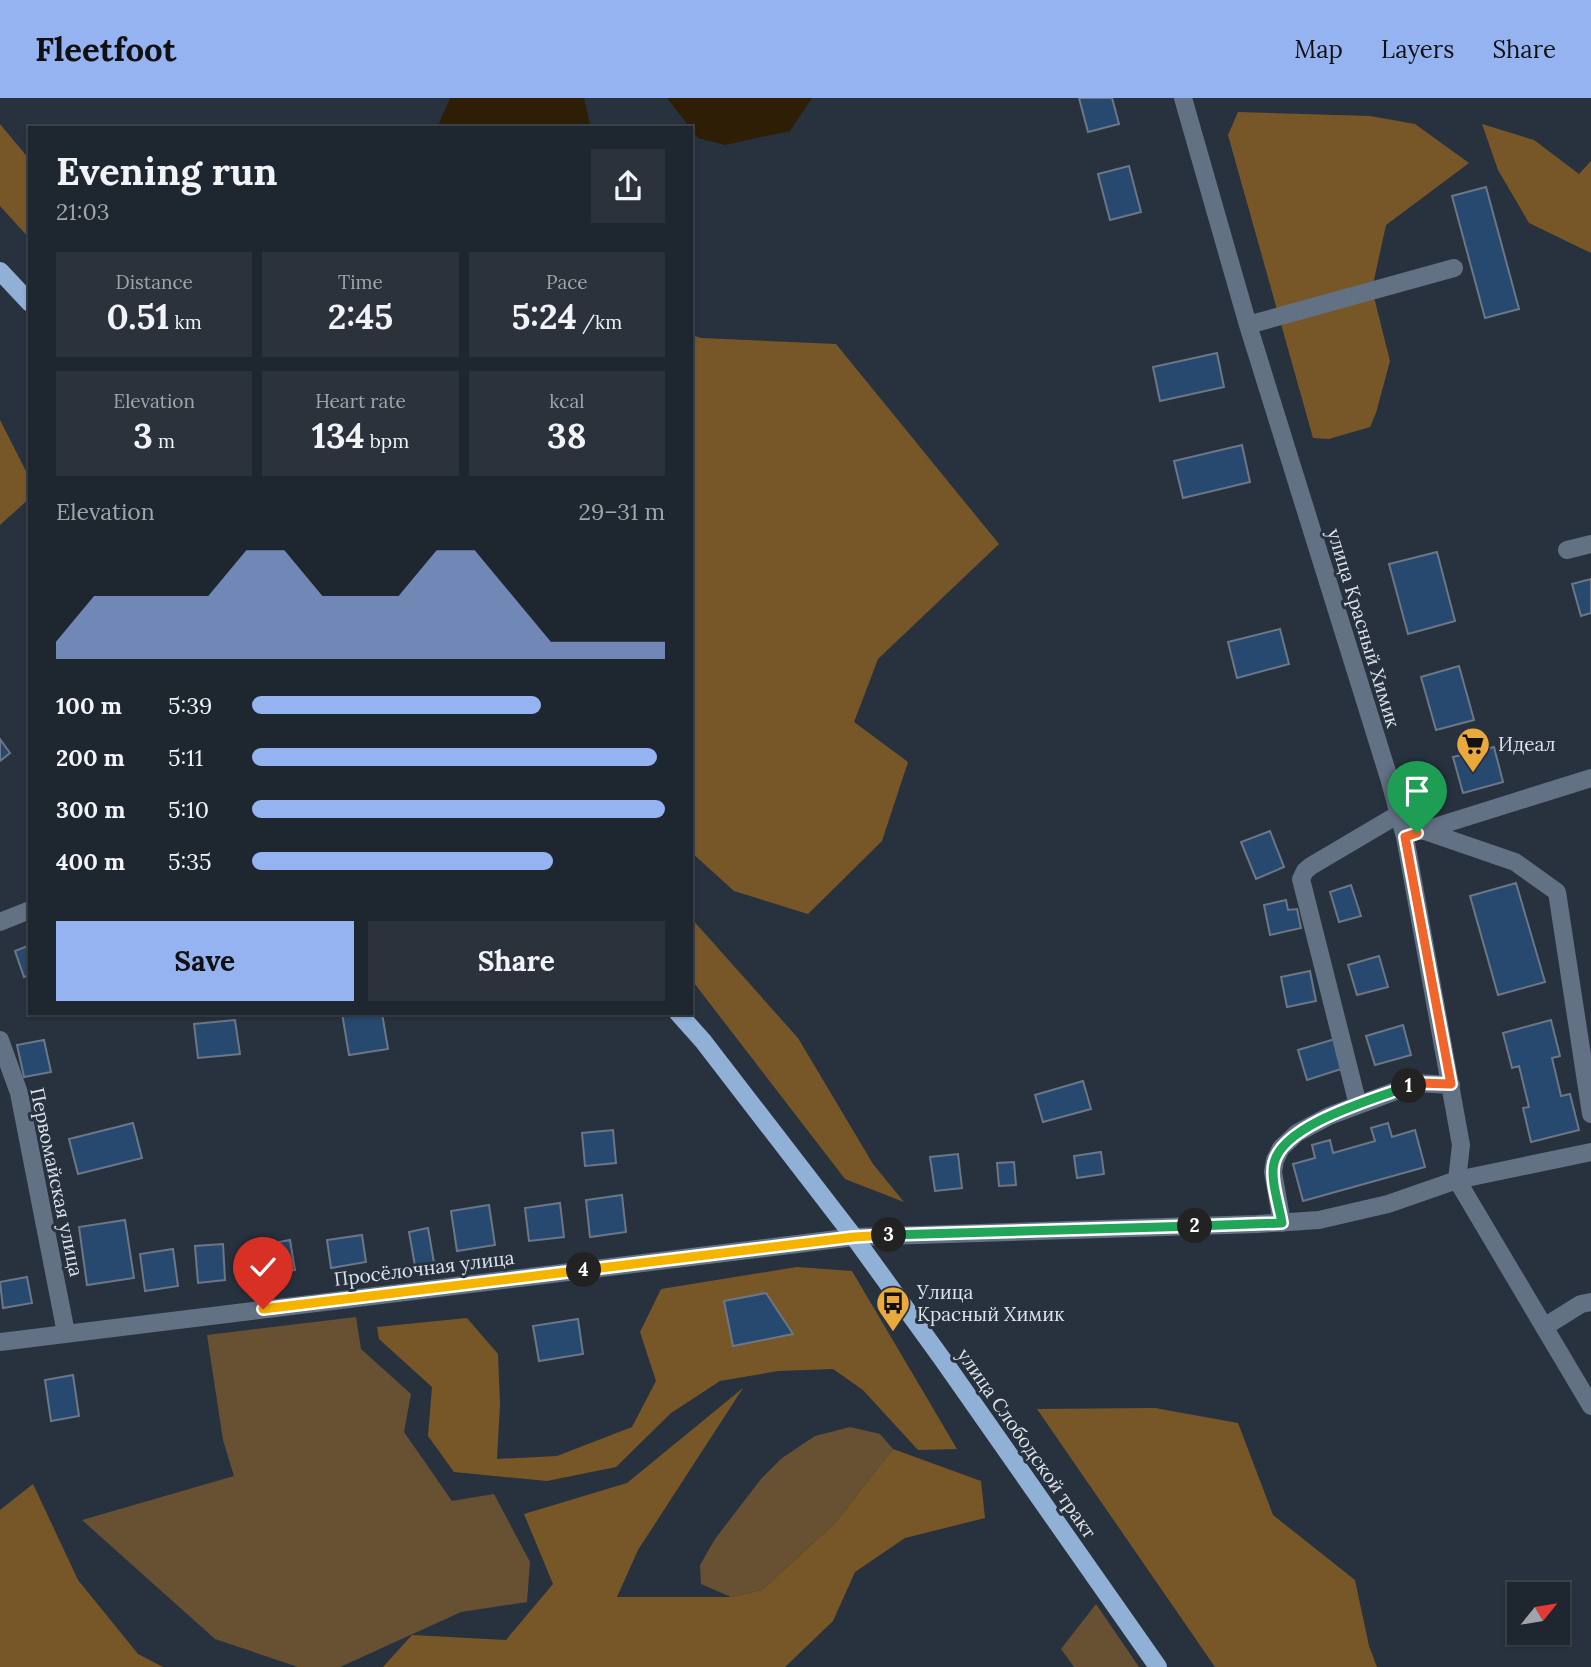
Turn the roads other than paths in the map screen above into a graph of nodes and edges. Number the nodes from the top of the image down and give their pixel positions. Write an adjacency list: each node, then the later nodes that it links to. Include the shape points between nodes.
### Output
1 (1183, 98): 5 (street, улица Красный Химик)
2 (1454, 268): 5 (street)
3 (0, 271): 4 (main road)
4 (28, 301)
5 (1248, 325): 9 (street, улица Красный Химик)
6 (1591, 544): 7 (street)
7 (1567, 550)
8 (1591, 778): 10 (street)
9 (1399, 814): 11 (street, улица Красный Химик); 17 (street, via 1302,875)
10 (1425, 831): 11 (street); 18 (street, via 1515,862 1557,892)
11 (1405, 837): 16 (street, улица Красный Химик)
12 (28, 911): 13 (street)
13 (0, 922)
14 (680, 1015): 22 (main road, улица Слободской тракт)
15 (0, 1040): 25 (street, Первомайская улица, via 19,1093)
16 (1451, 1084): 17 (street, via 1417,1083); 20 (street, улица Красный Химик, via 1461,1145)
17 (1359, 1105): 21 (street, via 1297,1133 1280,1148 1273,1172)
18 (1591, 1114)
19 (1591, 1152): 20 (street, Просёлочная улица)
20 (1457, 1180): 21 (street, Просёлочная улица, via 1388,1204 1319,1220); 24 (street)
21 (1282, 1223): 22 (street, Просёлочная улица)
22 (854, 1237): 25 (street, Просёлочная улица); 28 (main road, улица Слободской тракт)
23 (1591, 1302): 24 (street)
24 (1544, 1327): 27 (street)
25 (66, 1334): 26 (street, Просёлочная улица)
26 (0, 1342)
27 (1591, 1406)
28 (1158, 1667)

